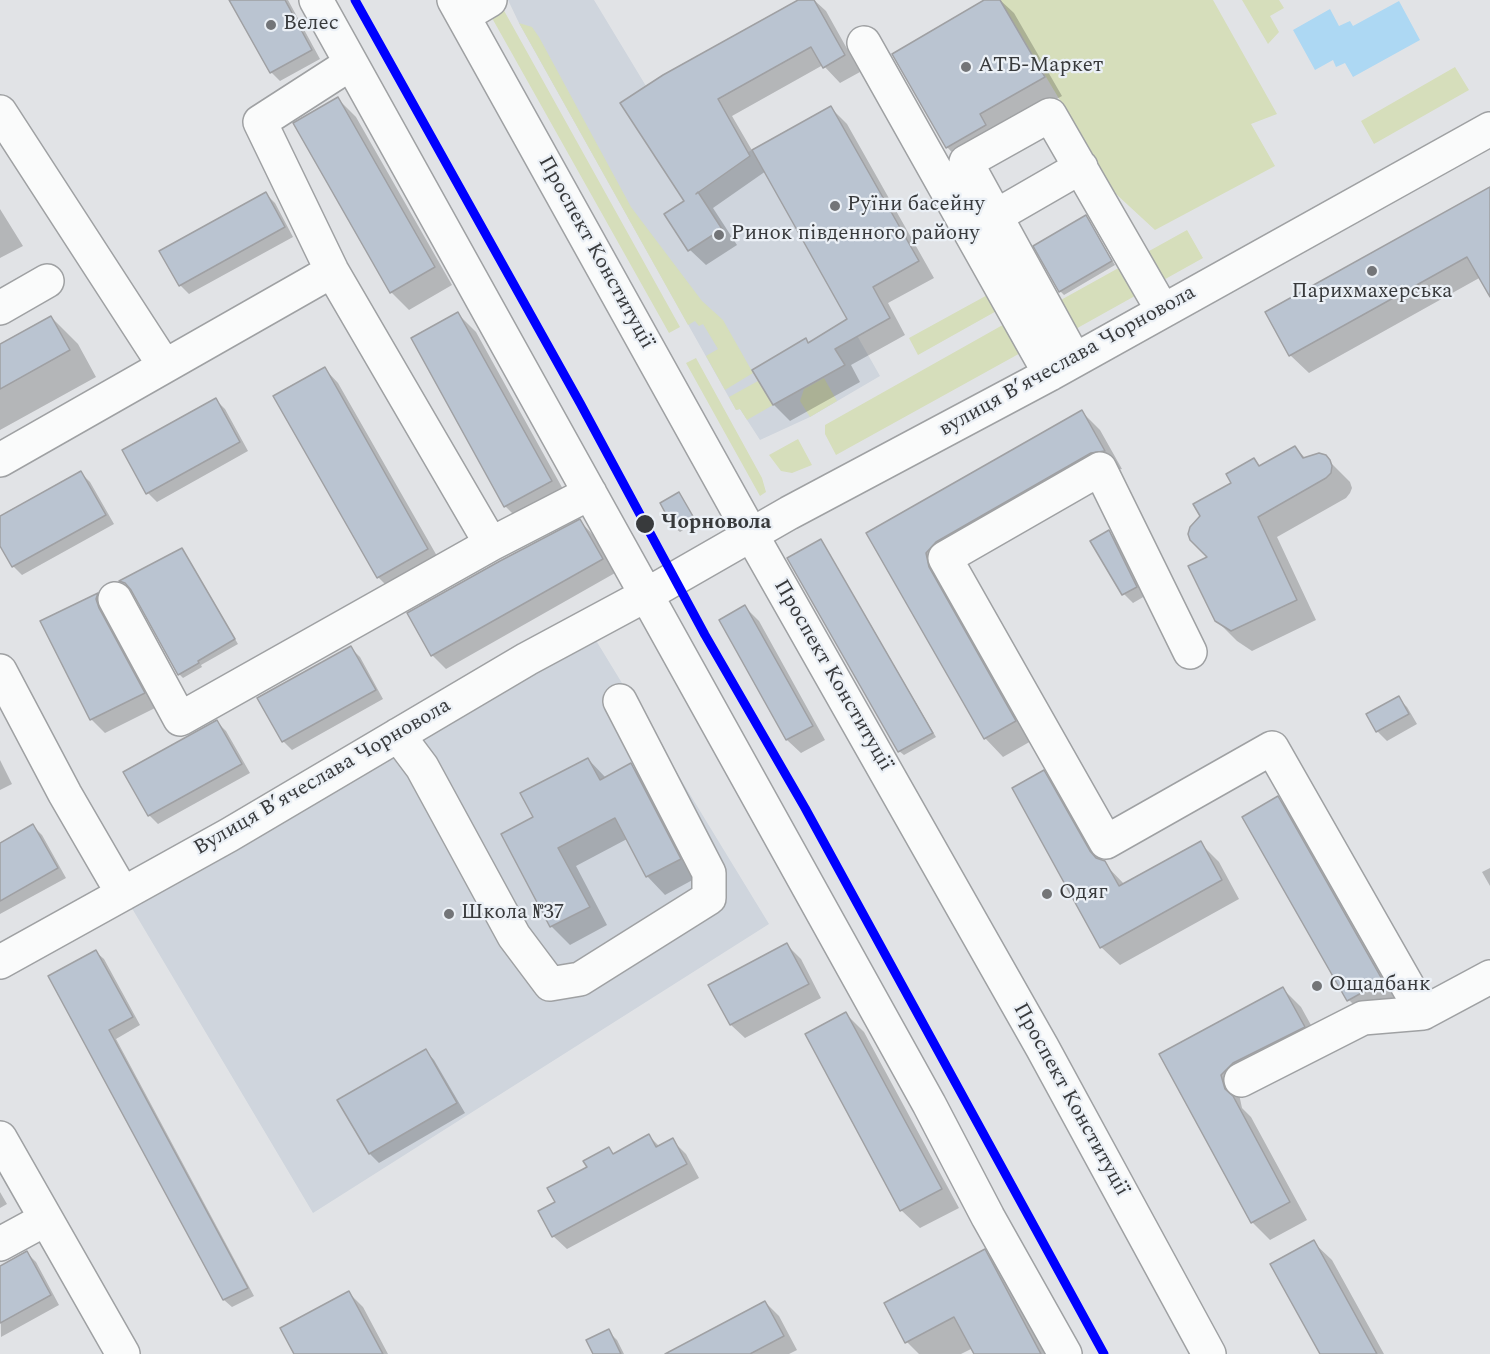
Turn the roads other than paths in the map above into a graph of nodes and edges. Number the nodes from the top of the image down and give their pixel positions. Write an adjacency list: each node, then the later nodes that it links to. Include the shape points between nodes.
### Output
1 (316, 0): 5 (street)
2 (490, 0): 3 (street)
3 (458, 8): 18 (street, Проспект Конституції)
4 (864, 43): 15 (street)
5 (350, 64): 10 (street, via 260,122); 17 (street)
6 (0, 112): 14 (street)
7 (1490, 129): 13 (street, вулиця Вʼячеслава Чорновола)
8 (1081, 167): 9 (street); 9 (street, via 1050,115 966,162); 13 (street)
9 (996, 216): 15 (street)
10 (333, 271): 14 (street); 19 (street)
11 (47, 281): 12 (street)
12 (0, 308)
13 (1163, 311): 15 (street, вулиця Вʼячеслава Чорновола)
14 (164, 365): 16 (street)
15 (1062, 367): 18 (street, вулиця Вʼячеслава Чорновола)
16 (0, 460)
17 (590, 493): 19 (street); 20 (street)
18 (751, 534): 20 (street, вулиця Вʼячеслава Чорновола); 36 (street, Проспект Конституції, via 1036,1037)
19 (490, 544): 21 (street, via 180,719)
20 (646, 595): 25 (street, Вулиця Вʼячеслава Чорновола, via 526,659); 35 (street)
21 (115, 599)
22 (1190, 652): 29 (street, via 1100,469 945,558 1106,842 1272,748)
23 (0, 671): 26 (street)
24 (620, 701): 25 (street, via 709,873 710,898 580,979 550,984 514,936 422,767)
25 (398, 735): 26 (street, Вулиця Вʼячеслава Чорновола)
26 (123, 894): 27 (street, Вулиця Вʼячеслава Чорновола)
27 (0, 962)
28 (1490, 977): 29 (street)
29 (1423, 1013): 30 (street, via 1363,1018)
30 (1241, 1080)
31 (0, 1138): 32 (street)
32 (46, 1219): 33 (street); 34 (street)
33 (0, 1244)
34 (123, 1354)
35 (1065, 1354)
36 (1209, 1354)

